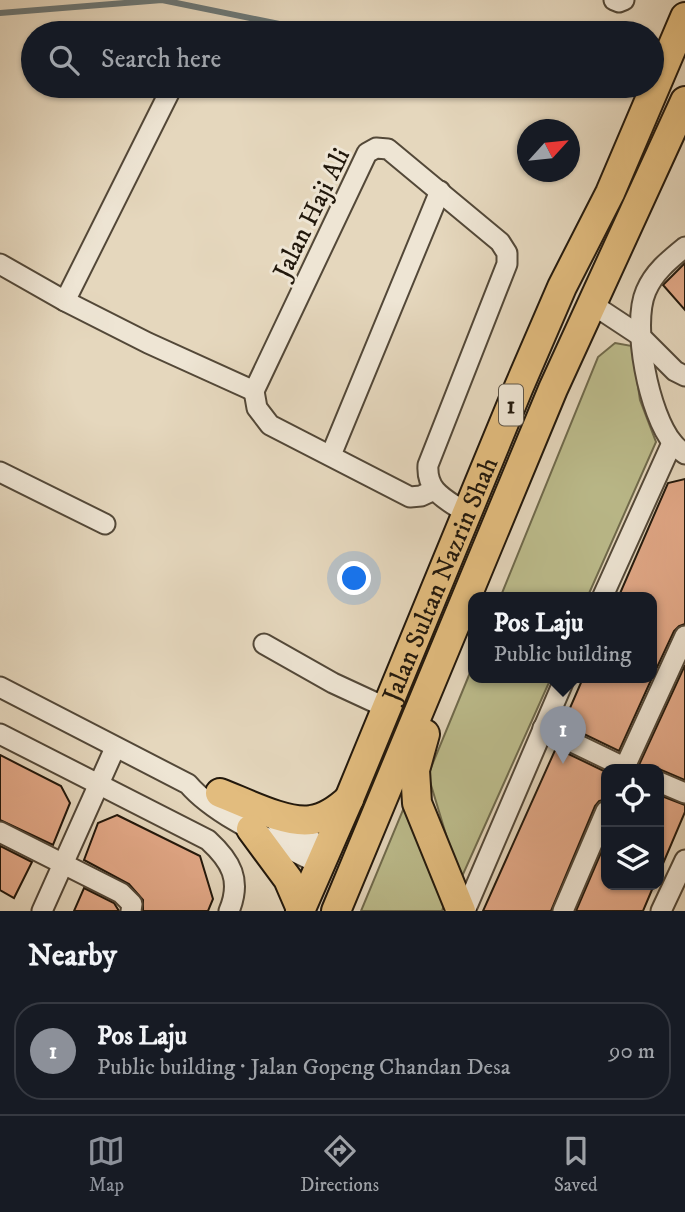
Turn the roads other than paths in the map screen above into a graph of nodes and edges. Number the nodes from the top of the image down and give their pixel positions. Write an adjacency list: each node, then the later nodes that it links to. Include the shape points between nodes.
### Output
1 (614, 0): 2 (street)
2 (624, 0)
3 (685, 17): 4 (highway, Jalan Sultan Nazrin Shah / 1)
4 (664, 66)
5 (166, 98): 12 (street)
6 (650, 98): 9 (highway, Jalan Sultan Nazrin Shah / 1)
7 (685, 101): 13 (highway, Jalan Sultan Nazrin Shah / 1)
8 (440, 191): 17 (street, Jalan Haji Ali, via 388,149 368,153); 19 (street); 21 (street, Jalan Haji Ali, via 500,242 507,264 428,466 427,480)
9 (610, 193): 13 (highway, via 609,216 593,253); 16 (highway, Jalan Sultan Nazrin Shah / 1, via 562,287)
10 (685, 247): 14 (street, via 655,275 645,293)
11 (0, 264): 12 (street)
12 (65, 301): 17 (street)
13 (592, 304): 14 (street); 16 (highway, via 562,317 532,376); 24 (highway, Jalan Sultan Nazrin Shah / 1)
14 (639, 335): 15 (street); 18 (street, via 656,410)
15 (685, 376)
16 (518, 389): 22 (highway, Jalan Sultan Nazrin Shah / 1)
17 (254, 391): 19 (street, via 257,408 270,425)
18 (678, 448): 25 (street)
19 (331, 455): 21 (street, via 410,497)
20 (0, 471): 23 (street)
21 (434, 490): 22 (street)
22 (466, 513): 32 (highway, Jalan Sultan Nazrin Shah / 1)
23 (105, 524)
24 (469, 592)
25 (605, 592)
26 (468, 595): 29 (highway, Jalan Sultan Nazrin Shah / 1)
27 (685, 636): 37 (street)
28 (264, 644): 32 (street, via 333,684)
29 (434, 677): 47 (highway, via 400,725 354,834); 54 (highway, Jalan Sultan Nazrin Shah / 1); 55 (highway, via 434,698 415,770 415,788 424,823)
30 (563, 683): 33 (street)
31 (0, 687): 35 (street)
32 (387, 708): 43 (highway, Jalan Sultan Nazrin Shah / 1)
33 (543, 729): 36 (street); 55 (street)
34 (0, 734): 38 (street)
35 (116, 748): 38 (street); 40 (street)
36 (616, 764)
37 (628, 764)
38 (100, 783): 49 (street); 50 (street, via 208,839 224,855 234,877)
39 (664, 784): 42 (street)
40 (188, 785): 41 (street, via 205,784); 45 (street, via 198,797)
41 (220, 793): 43 (highway, via 310,821 333,813); 47 (street)
42 (685, 793)
43 (349, 799): 47 (highway, Jalan Sultan Nazrin Shah / 1)
44 (601, 823): 56 (street)
45 (251, 829): 47 (street); 51 (highway)
46 (0, 832): 49 (street)
47 (328, 859): 51 (highway, Jalan Sultan Nazrin Shah / 1)
48 (685, 860): 57 (street)
49 (63, 864): 52 (street); 53 (street, via 128,898)
50 (232, 904)
51 (307, 910)
52 (42, 911)
53 (131, 911)
54 (336, 911)
55 (463, 911)
56 (563, 911)
57 (661, 911)

